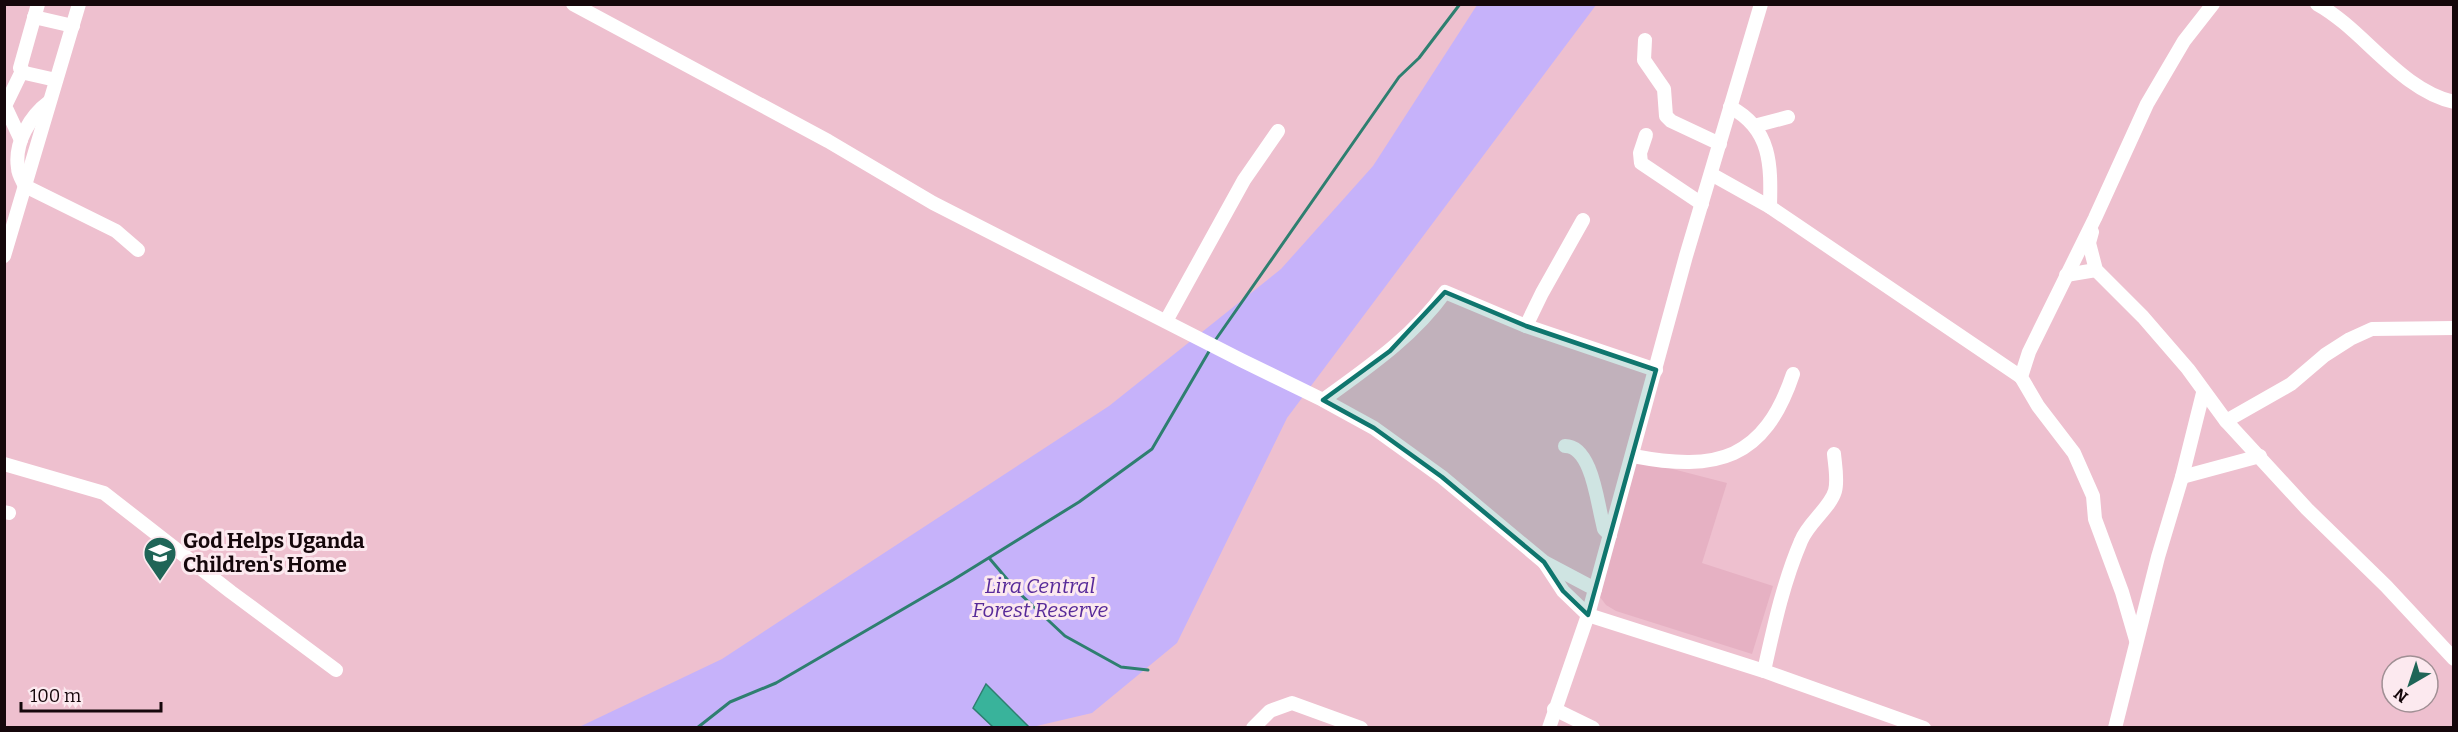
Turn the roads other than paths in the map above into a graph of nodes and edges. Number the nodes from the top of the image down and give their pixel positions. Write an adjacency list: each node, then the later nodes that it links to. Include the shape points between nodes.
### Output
1 (79, 4): 7 (street)
2 (573, 4): 30 (street, via 828,141 933,203)
3 (1761, 4): 13 (street)
4 (2213, 4): 24 (street, via 2184,41 2147,104)
5 (2317, 4): 12 (street, via 2421,88)
6 (36, 11): 7 (street); 9 (street)
7 (73, 26): 10 (street)
8 (1645, 40): 19 (street, via 1644,60 1664,89 1666,116)
9 (22, 71): 10 (street); 18 (street, via 5,106)
10 (56, 80): 11 (street)
11 (49, 102): 18 (street, via 34,115); 21 (street)
12 (2454, 102)
13 (1730, 107): 15 (street); 19 (street)
14 (1788, 117): 15 (street)
15 (1754, 126): 23 (street, via 1770,161)
16 (1278, 131): 30 (street, via 1244,180)
17 (1646, 135): 22 (street, via 1641,163)
18 (21, 140): 21 (street, via 18,168)
19 (1720, 144): 20 (street)
20 (1711, 174): 22 (street); 23 (street)
21 (25, 186): 26 (street, via 116,231); 27 (street)
22 (1702, 204): 33 (street)
23 (1770, 207): 35 (street)
24 (2095, 218): 28 (street, via 2089,243); 29 (street)
25 (1583, 220): 31 (street)
26 (138, 250)
27 (4, 256)
28 (2096, 270): 29 (street); 36 (street, via 2143,317 2188,369)
29 (2066, 275): 35 (street)
30 (1166, 321): 37 (street)
31 (1526, 326): 33 (street); 37 (street, via 1445,292 1390,351)
32 (2454, 328): 38 (street, via 2372,329 2350,339 2282,389)
33 (1656, 370): 41 (street)
34 (1793, 374): 41 (street, via 1785,398 1764,430 1736,453 1693,462)
35 (2021, 377): 49 (street, via 2074,453 2092,496 2095,519)
36 (2203, 393): 38 (street); 44 (street)
37 (1323, 400): 46 (street, via 1419,459)
38 (2226, 421): 42 (street)
39 (1564, 446): 45 (street, via 1577,451 1588,464 1602,520)
40 (1834, 454): 52 (street, via 1836,489 1801,541 1780,596)
41 (1633, 456): 45 (street)
42 (2260, 456): 44 (street); 50 (street)
43 (4, 464): 51 (street, via 104,493)
44 (2182, 477): 49 (street)
45 (1610, 535): 47 (street)
46 (1544, 562): 47 (street); 48 (street, via 1563,591)
47 (1595, 589): 48 (street)
48 (1588, 615): 52 (street); 53 (street)
49 (2136, 640): 59 (street)
50 (2454, 660)
51 (336, 670)
52 (1764, 671): 58 (street)
53 (1554, 709): 56 (street); 57 (street)
54 (1253, 728): 55 (street, via 1270,711 1292,703)
55 (1361, 728)
56 (1549, 728)
57 (1593, 728)
58 (1924, 728)
59 (2115, 728)

